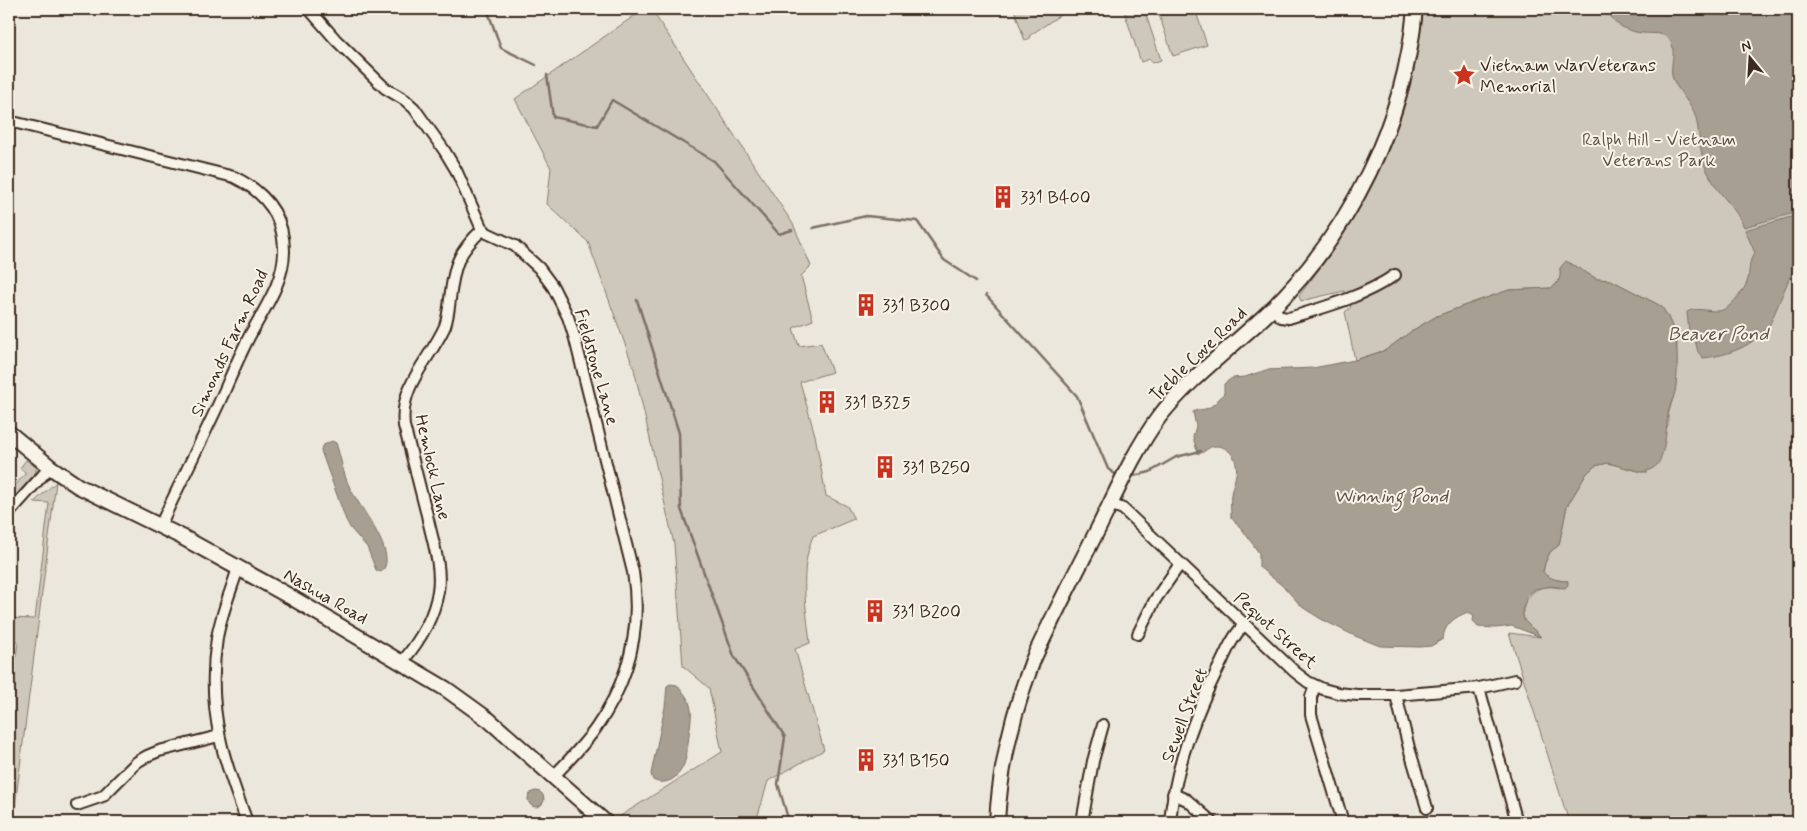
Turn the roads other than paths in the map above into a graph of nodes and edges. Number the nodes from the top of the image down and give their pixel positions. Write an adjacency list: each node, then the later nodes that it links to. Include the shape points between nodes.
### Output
1 (309, 9): 4 (street, via 384,88 414,108 456,170)
2 (1414, 9): 6 (main road, Treble Cove Road, via 1410,46 1400,87 1373,163 1332,236 1309,268)
3 (9, 121): 11 (street, Simonds Farm Road, via 234,178 259,192 278,221 284,250 277,282)
4 (483, 229): 16 (street, Hemlock Lane, via 457,261 446,323 405,398 402,412 435,551 439,582 431,615 414,649); 23 (street, Fieldstone Lane, via 515,246 539,268 568,317 636,586 635,637 618,692 595,729)
5 (1395, 275): 6 (street, via 1350,299 1289,318 1281,317)
6 (1272, 308): 9 (main road, Treble Cove Road, via 1197,375 1168,407 1142,443)
7 (9, 433): 8 (main road, Nashua Road)
8 (50, 467): 10 (street); 11 (main road, Nashua Road, via 78,486)
9 (1110, 504): 12 (street, Pequot Street, via 1123,509); 29 (main road, Treble Cove Road, via 1027,675 1008,743)
10 (9, 513)
11 (160, 526): 13 (main road, Nashua Road)
12 (1180, 564): 14 (street, Pequot Street); 15 (street, via 1158,595)
13 (238, 568): 16 (main road, Nashua Road); 22 (street, via 217,638 214,675)
14 (1244, 624): 18 (street, Pequot Street, via 1295,672); 24 (street, Sewell Street, via 1234,637 1202,702)
15 (1138, 634)
16 (402, 662): 23 (main road, Nashua Road, via 460,698)
17 (1515, 680): 19 (street, Pequot Street)
18 (1315, 686): 20 (street, Pequot Street, via 1347,694); 33 (street, via 1311,715)
19 (1479, 688): 20 (street, Pequot Street); 34 (street)
20 (1396, 695): 26 (street)
21 (1103, 725): 30 (street)
22 (219, 736): 25 (street, via 147,756 103,796); 27 (street)
23 (553, 777): 28 (main road, Nashua Road)
24 (1173, 794): 31 (street, Sewell Street); 32 (street, via 1188,800)
25 (76, 805)
26 (1427, 808)
27 (247, 822)
28 (605, 822)
29 (997, 822)
30 (1082, 822)
31 (1170, 822)
32 (1212, 822)
33 (1343, 822)
34 (1517, 822)

